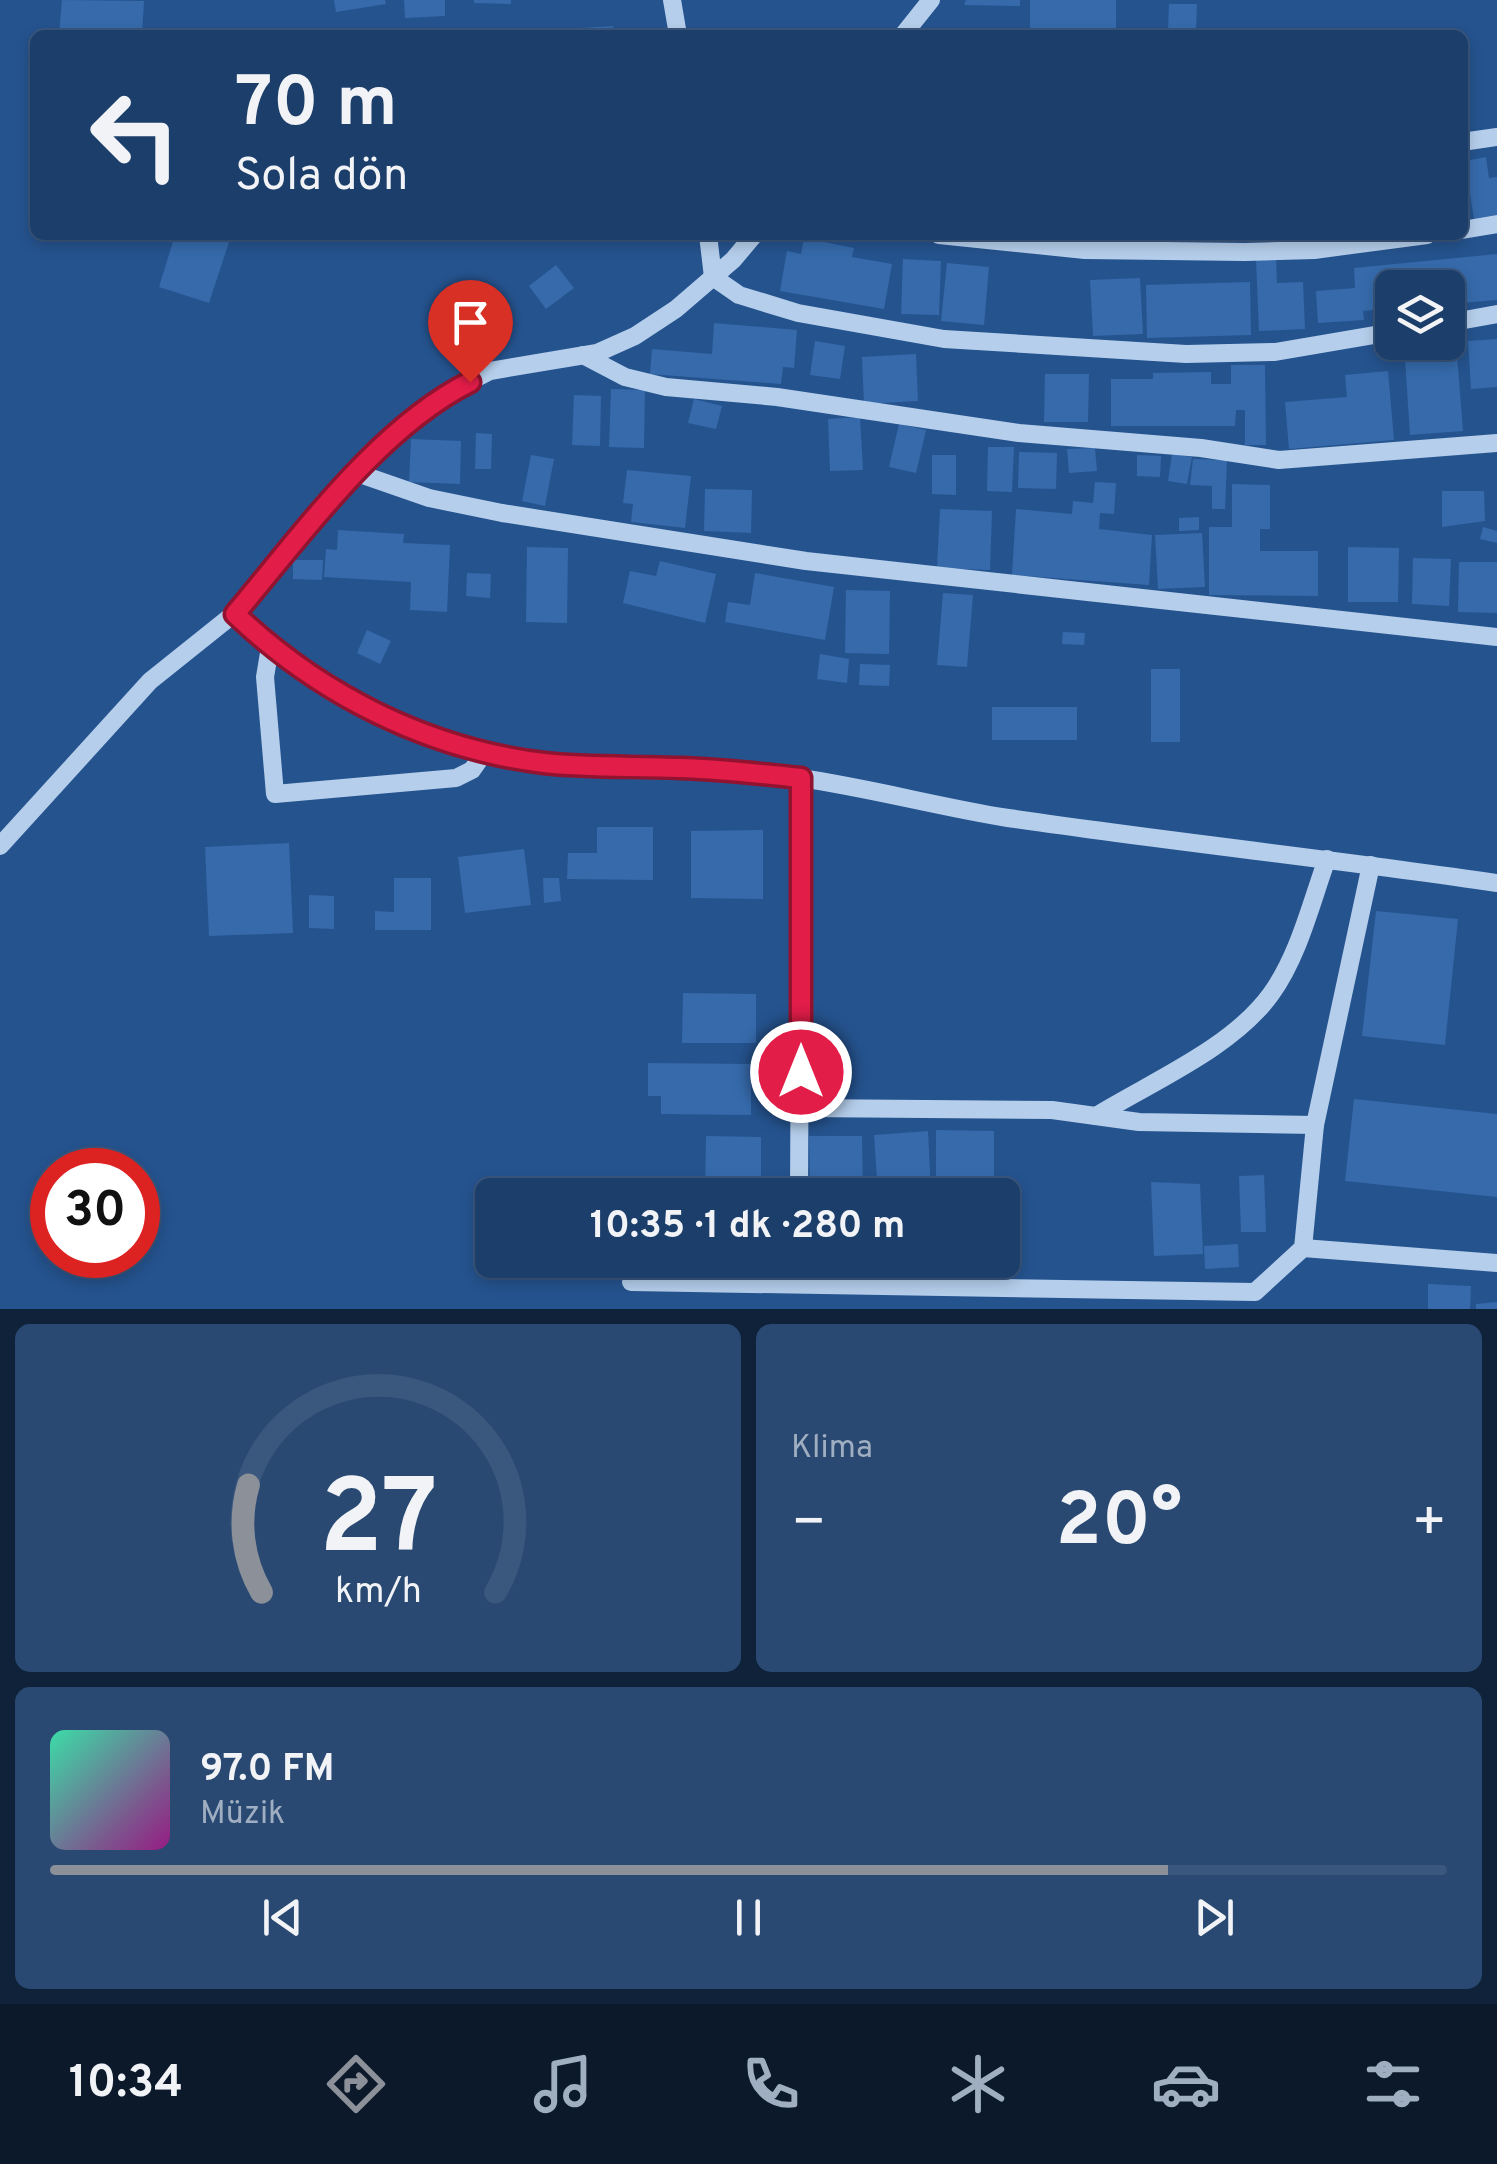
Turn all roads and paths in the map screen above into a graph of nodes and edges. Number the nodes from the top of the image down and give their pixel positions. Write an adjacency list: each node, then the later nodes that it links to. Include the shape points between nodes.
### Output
1 (672, 0): 3 (street)
2 (931, 0): 4 (street)
3 (677, 30)
4 (907, 30)
5 (1497, 137): 6 (street)
6 (1468, 141)
7 (1497, 224): 8 (street)
8 (1468, 229)
9 (709, 240): 13 (street)
10 (749, 240): 13 (street)
11 (988, 240): 12 (street, via 1086,250 1245,252)
12 (1389, 240)
13 (713, 277): 16 (street, via 739,295 798,313 944,340 1204,354 1275,352); 17 (street, via 635,336)
14 (1497, 314): 15 (street)
15 (1465, 320)
16 (1375, 335)
17 (583, 355): 18 (street, via 625,377 666,387 1279,460); 19 (street, via 490,372 449,392 411,418)
18 (1497, 443)
19 (357, 472): 20 (street); 21 (street, via 429,498 502,513 806,561)
20 (235, 614): 22 (street); 25 (street, via 150,681)
21 (1497, 637)
22 (270, 647): 23 (street, via 369,710); 23 (street, via 265,677 274,794 456,778)
23 (484, 753): 24 (street, via 546,763)
24 (801, 778): 26 (street, via 1006,818); 29 (street)
25 (0, 846)
26 (1326, 859): 27 (street); 30 (street, via 1291,958 1242,1027)
27 (1371, 865): 28 (street); 31 (street)
28 (1497, 882)
29 (801, 1108): 30 (street); 32 (street)
30 (1096, 1116): 31 (street)
31 (1315, 1125): 33 (street)
32 (799, 1178)
33 (1304, 1248): 34 (street); 37 (street, via 1255,1292)
34 (1497, 1263)
35 (796, 1278): 37 (street)
36 (631, 1282): 37 (street)
37 (796, 1284)

